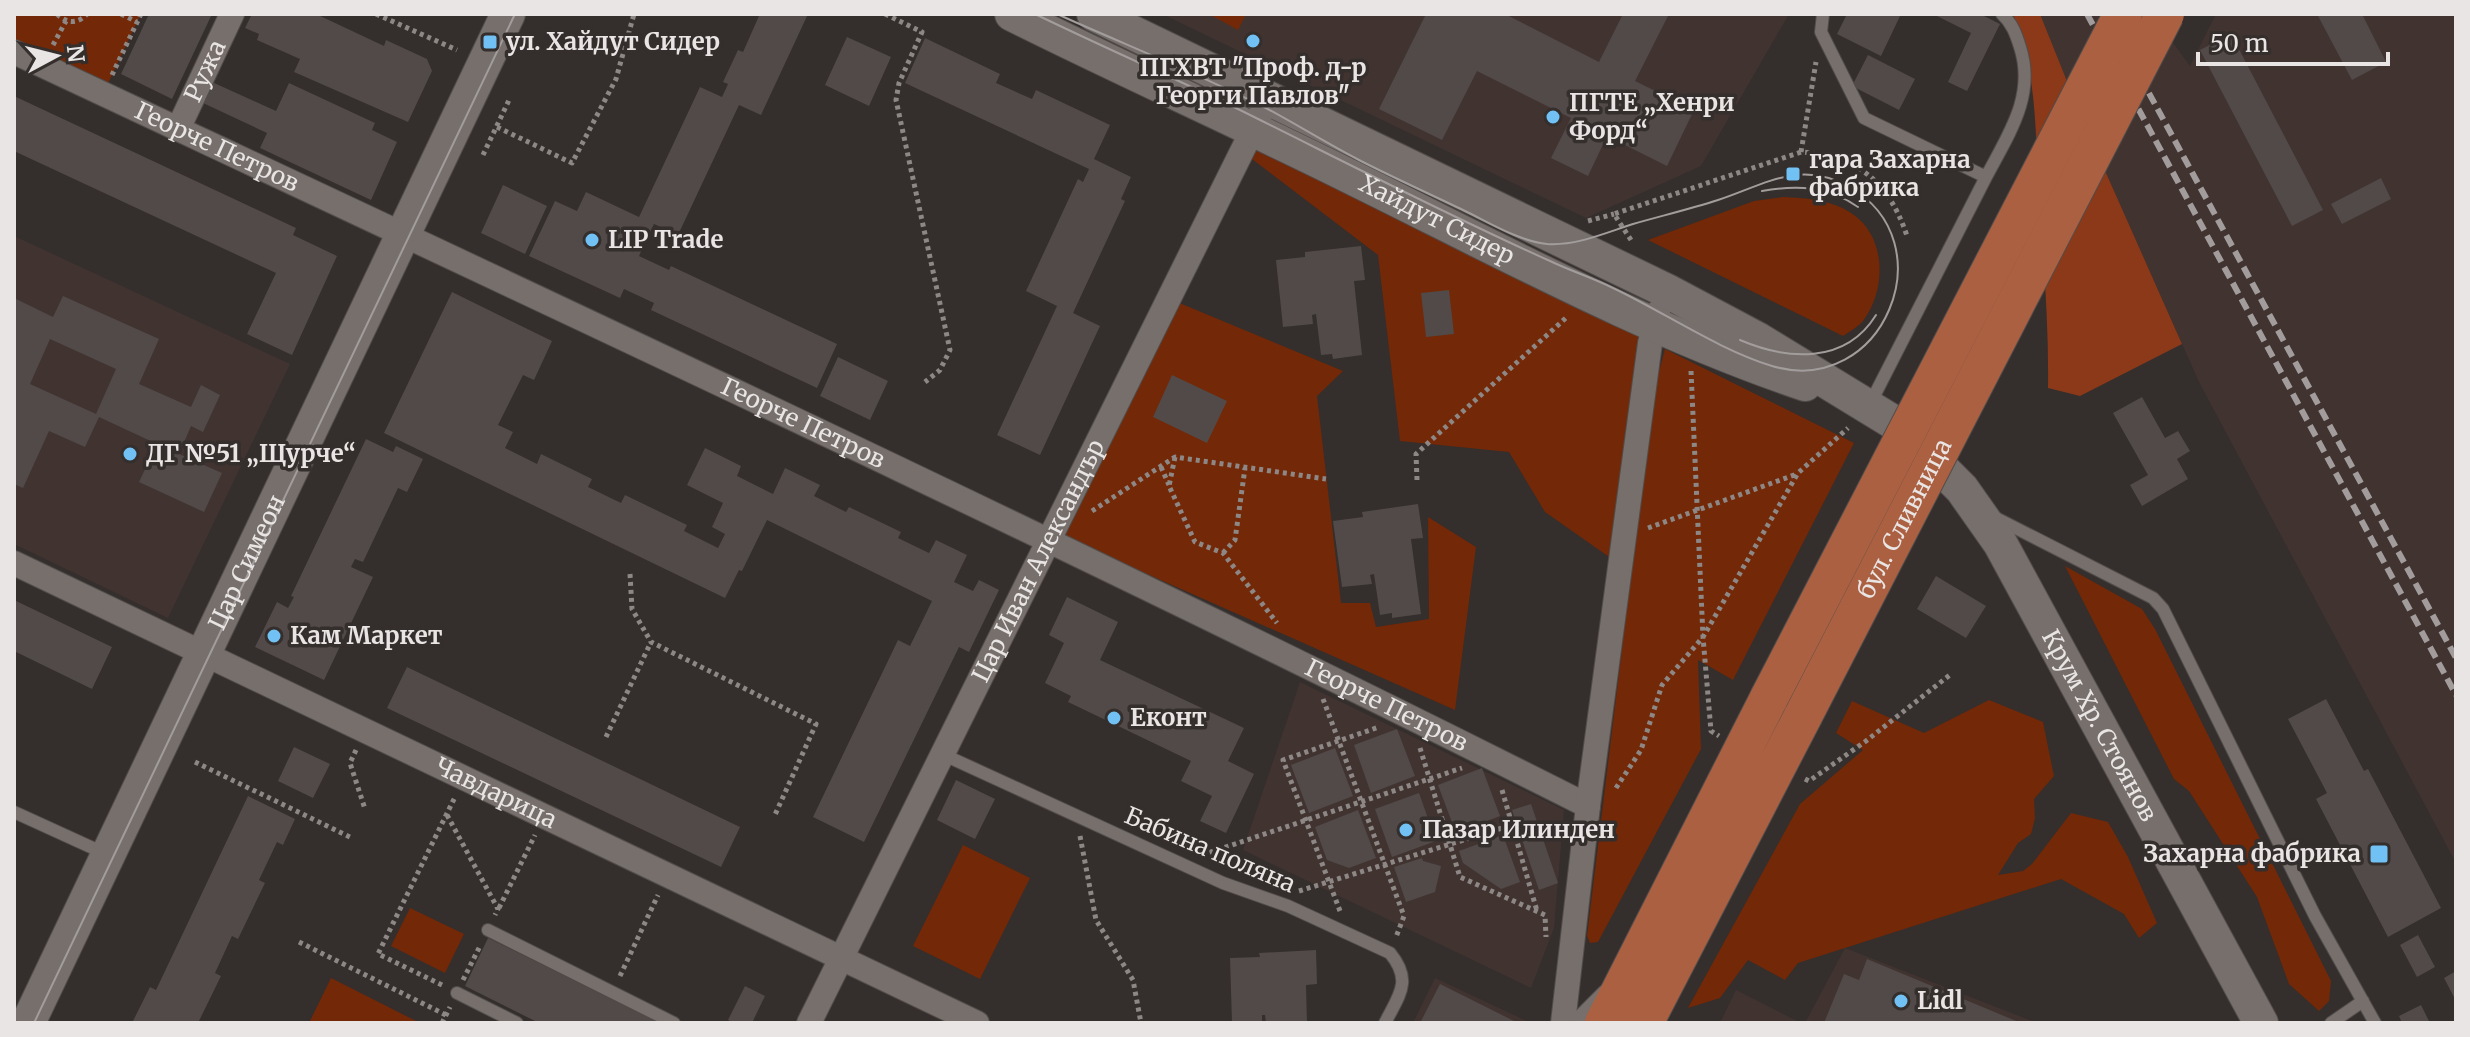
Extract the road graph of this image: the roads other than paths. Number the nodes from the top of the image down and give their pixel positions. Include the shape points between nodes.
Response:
1 (232, 14) edge
2 (508, 14) edge
3 (1012, 14) edge
4 (1094, 14) edge
5 (1823, 14) edge
6 (2002, 14) edge
7 (2123, 14) edge
8 (2165, 14) edge
9 (14, 52) edge
10 (1269, 98) junction
11 (178, 129) junction
12 (1251, 131) junction
13 (1986, 177) junction
14 (403, 235) junction
15 (1667, 291) junction
16 (1653, 326) junction
17 (1869, 406) junction
18 (1950, 476) joint
19 (1978, 508) junction
20 (1048, 539) junction
21 (14, 563) edge
22 (203, 656) junction
23 (942, 754) junction
24 (1588, 806) junction
25 (14, 812) edge
26 (108, 855) junction
27 (488, 930) road end
28 (840, 960) junction
29 (1636, 964) junction
30 (457, 993) road end
31 (2363, 1001) junction
32 (28, 1023) edge
33 (517, 1023) edge
34 (674, 1023) edge
35 (809, 1023) edge
36 (977, 1023) edge
37 (1385, 1023) edge
38 (1563, 1023) edge
39 (1581, 1023) edge
40 (1604, 1023) edge
41 (1644, 1023) edge
42 (2261, 1023) edge
43 (2331, 1023) edge
44 (2375, 1023) edge

1 - 11 street, Ружа
2 - 14 street, Цар Симеон
3 - 12 street, Хайдут Сидер
4 - 10 street, Хайдут Сидер
5 - 13 lane via 1821,32 1864,118
6 - 13 lane via 2022,53 2025,91 2022,109
7 - 29 main road, бул. Сливница, bridge
8 - 41 main road, бул. Сливница, bridge
9 - 11 street, Георче Петров
10 - 12 street, Цар Иван Александър
10 - 15 street, Хайдут Сидер
11 - 14 street, Георче Петров
12 - 16 street, Хайдут Сидер
12 - 20 street, Цар Иван Александър
13 - 17 lane
14 - 20 street, Георче Петров
14 - 22 street, Цар Симеон
15 - 16 street
15 - 17 street, Хайдут Сидер
16 - 17 street, Хайдут Сидер
16 - 24 street
17 - 18 street, Хайдут Сидер via 1898,425
18 - 19 street, Крум Хр. Стоянов
19 - 31 lane via 2153,598 2163,609 2315,916
19 - 42 street, Крум Хр. Стоянов
20 - 23 street, Цар Иван Александър
20 - 24 street, Георче Петров
21 - 22 street, Чавдарица
22 - 26 street, Цар Симеон
22 - 28 street, Чавдарица
23 - 28 street, Цар Иван Александър
23 - 37 lane, Бабина поляна via 1390,953 1402,968 1402,989
24 - 38 street
25 - 26 lane
26 - 32 street, Цар Симеон
27 - 34 lane
28 - 35 street, Цар Иван Александър
28 - 36 street, Чавдарица
29 - 39 street, бул. Сливница
29 - 40 main road, бул. Сливница
30 - 33 lane
31 - 43 lane
31 - 44 lane

